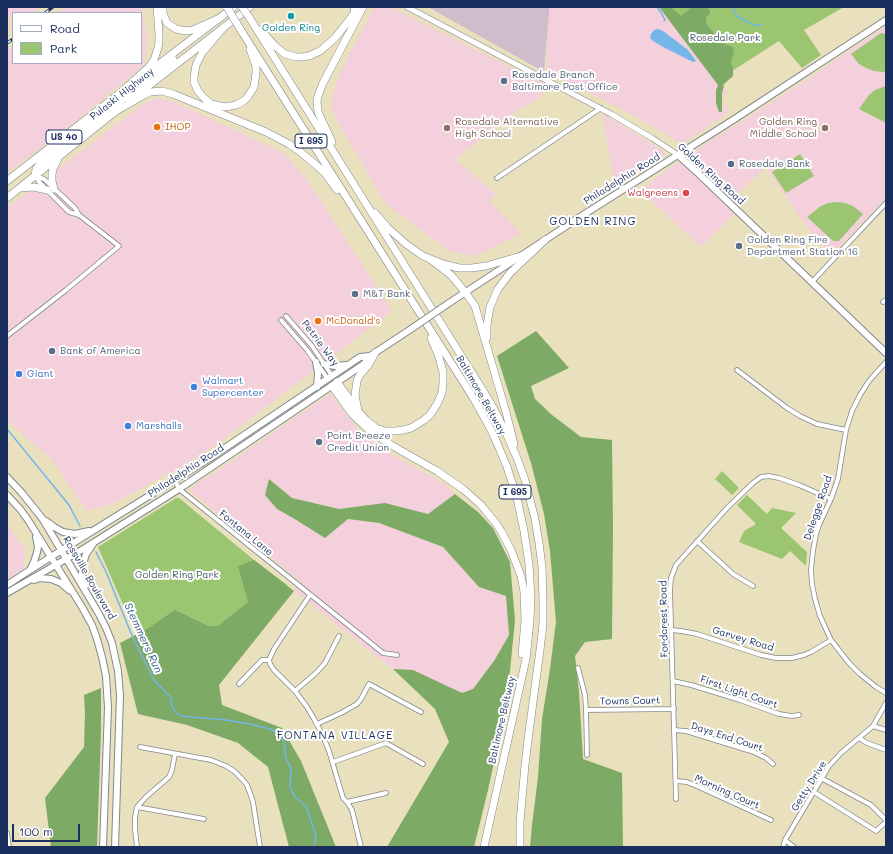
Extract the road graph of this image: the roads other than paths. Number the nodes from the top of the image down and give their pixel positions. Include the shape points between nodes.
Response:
1 (157, 7) edge
2 (163, 7) edge
3 (225, 7) edge
4 (234, 7) edge
5 (242, 7) edge
6 (250, 7) edge
7 (363, 7) edge
8 (407, 7) edge
9 (355, 9) edge
10 (220, 18) junction
11 (886, 20) edge
12 (251, 21) junction
13 (224, 26) junction
14 (244, 35) junction
15 (194, 37) junction
16 (120, 93) junction
17 (600, 108) junction
18 (116, 111) junction
19 (678, 155) junction
20 (59, 157) junction
21 (346, 172) junction
22 (35, 176) junction
23 (497, 178) dead end
24 (7, 181) edge
25 (19, 188) junction
26 (54, 189) junction
27 (46, 190) junction
28 (361, 197) junction
29 (7, 198) edge
30 (886, 203) edge
31 (79, 215) junction
32 (371, 236) junction
33 (545, 240) junction
34 (520, 256) junction
35 (432, 260) junction
36 (812, 282) junction
37 (465, 292) junction
38 (286, 316) dead end
39 (423, 319) junction
40 (281, 320) dead end
41 (7, 336) edge
42 (488, 353) junction
43 (886, 353) edge
44 (373, 354) junction
45 (316, 362) junction
46 (886, 362) edge
47 (324, 364) junction
48 (349, 365) junction
49 (737, 370) dead end
50 (332, 381) junction
51 (317, 387) junction
52 (358, 411) junction
53 (846, 430) junction
54 (517, 458) junction
55 (7, 477) edge
56 (175, 480) junction
57 (179, 489) junction
58 (7, 495) edge
59 (831, 499) junction
60 (42, 518) junction
61 (96, 529) junction
62 (36, 533) junction
63 (697, 541) junction
64 (94, 542) junction
65 (61, 550) junction
66 (51, 557) junction
67 (66, 559) junction
68 (56, 565) junction
69 (30, 570) junction
70 (26, 582) junction
71 (7, 585) edge
72 (753, 586) dead end
73 (7, 593) edge
74 (76, 595) junction
75 (310, 595) junction
76 (89, 597) junction
77 (672, 630) junction
78 (339, 636) dead end
79 (831, 640) junction
80 (396, 655) dead end
81 (269, 660) junction
82 (578, 668) dead end
83 (673, 681) junction
84 (239, 684) dead end
85 (519, 687) junction
86 (295, 692) junction
87 (886, 693) edge
88 (886, 703) edge
89 (674, 709) junction
90 (586, 710) junction
91 (420, 712) dead end
92 (799, 715) dead end
93 (317, 724) junction
94 (874, 726) junction
95 (674, 730) junction
96 (886, 730) edge
97 (859, 738) junction
98 (140, 747) dead end
99 (886, 750) edge
100 (175, 754) junction
101 (587, 755) dead end
102 (333, 762) junction
103 (423, 764) dead end
104 (773, 764) dead end
105 (822, 778) junction
106 (676, 781) junction
107 (814, 792) junction
108 (386, 793) dead end
109 (523, 798) junction
110 (676, 799) dead end
111 (347, 802) junction
112 (137, 807) junction
113 (204, 818) dead end
114 (771, 820) dead end
115 (886, 821) edge
116 (7, 834) edge
117 (785, 840) junction
118 (9, 847) edge
119 (103, 847) edge
120 (115, 847) edge
121 (137, 847) edge
122 (260, 847) edge
123 (361, 847) edge
124 (484, 847) edge
125 (520, 847) edge
126 (523, 847) edge
127 (783, 847) edge
128 (794, 847) edge

1 - 16 highway via 160,34 154,60
2 - 10 highway via 167,23 181,30 193,30
3 - 14 highway, Baltimore Beltway / I 695, bridge
4 - 10 highway, Pulaski Highway / US 40
5 - 12 highway, Baltimore Beltway / I 695, bridge
6 - 13 highway, Pulaski Highway / US 40
7 - 21 highway via 323,83 317,101 318,112
8 - 17 street, Golden Ring Road
9 - 12 highway via 344,29 327,46 315,54 300,58 280,50
10 - 15 highway, Pulaski Highway / US 40
11 - 19 main road, Philadelphia Road
12 - 21 highway, Baltimore Beltway / I 695
13 - 14 highway via 198,59 194,71 195,86 211,104 225,107 236,105 247,98 254,87 256,66
13 - 18 highway, Pulaski Highway / US 40
14 - 32 highway, Baltimore Beltway / I 695
15 - 16 highway, Pulaski Highway / US 40
15 - 22 highway via 164,67 40,164
16 - 24 highway, Pulaski Highway / US 40
17 - 19 street, Golden Ring Road
17 - 23 street
18 - 20 highway, Pulaski Highway / US 40
18 - 32 highway via 150,92 162,91 279,138 324,172
19 - 33 main road, Philadelphia Road
19 - 36 main road, Golden Ring Road
20 - 22 highway, Pulaski Highway / US 40
20 - 26 highway via 52,174
21 - 28 highway, Baltimore Beltway / I 695
22 - 25 highway, Pulaski Highway / US 40
22 - 26 street via 44,179
22 - 27 street
25 - 27 highway via 34,187
25 - 29 highway, Pulaski Highway / US 40
26 - 31 street
27 - 31 street via 69,212
28 - 35 highway via 397,236
28 - 54 highway, Baltimore Beltway / I 695 via 484,392
30 - 36 street
31 - 41 street via 119,246
32 - 39 highway, Baltimore Beltway / I 695
33 - 34 main road, Philadelphia Road
33 - 42 highway via 510,273 498,289 488,316
34 - 35 highway via 472,268 451,266
34 - 37 main road, Philadelphia Road
35 - 37 highway via 451,275
36 - 43 main road, Golden Ring Road
37 - 42 highway via 475,306
37 - 44 main road, Philadelphia Road, bridge
38 - 47 street, Petrie Way
39 - 52 highway via 443,372 442,393 434,410 418,424 396,431 376,428
39 - 85 highway, Baltimore Beltway / I 695 via 490,428 517,498 527,547 531,605 528,646
40 - 45 street, Petrie Way
42 - 54 highway via 513,435
44 - 48 main road, Philadelphia Road via 360,357
44 - 50 main road, Philadelphia Road via 364,364
44 - 52 highway via 356,381
45 - 50 street, Petrie Way
45 - 51 main road
46 - 53 street, Delegge Road via 873,374 860,395
47 - 48 main road
47 - 50 street, Petrie Way
48 - 50 main road, Philadelphia Road
49 - 53 street via 800,416 817,424
50 - 51 main road, Philadelphia Road
50 - 52 highway
50 - 57 main road, Philadelphia Road
50 - 85 highway via 352,414 367,428 463,489 484,509 501,532 519,569 524,592 525,621
51 - 56 main road, Philadelphia Road
53 - 59 street, Delegge Road via 838,479
54 - 109 highway, Baltimore Beltway / I 695 via 535,519 542,567 543,601
55 - 60 main road, Rossville Boulevard
56 - 57 street, Fontana Lane
56 - 61 main road, Philadelphia Road
57 - 64 main road, Philadelphia Road
57 - 75 street, Fontana Lane
58 - 62 main road, Rossville Boulevard
59 - 63 street, Fordcrest Road via 779,478 761,477
59 - 79 street, Delegge Road via 816,534 811,570 815,599
60 - 61 main road via 63,532 75,534
60 - 65 main road, Rossville Boulevard
61 - 65 main road, Philadelphia Road
62 - 66 main road, Rossville Boulevard
62 - 69 main road via 37,552
63 - 72 street via 733,574
63 - 77 street, Fordcrest Road via 672,573
64 - 67 main road, Philadelphia Road
64 - 76 main road via 86,554 82,569
65 - 66 main road, Philadelphia Road
65 - 67 main road, Rossville Boulevard
66 - 68 main road, Rossville Boulevard
66 - 69 main road, Philadelphia Road
67 - 68 main road, Philadelphia Road
67 - 76 main road, Rossville Boulevard
68 - 70 main road, Philadelphia Road
68 - 74 main road, Rossville Boulevard
69 - 71 main road, Philadelphia Road
70 - 73 main road, Philadelphia Road
70 - 74 main road via 40,578 51,579 61,583
74 - 119 main road, Rossville Boulevard via 98,639 107,681
75 - 80 street, Fontana Lane via 383,653
75 - 81 street
76 - 120 main road, Rossville Boulevard via 109,635 120,684
77 - 79 street, Garvey Road via 697,634 776,658 804,655
77 - 83 street, Fordcrest Road
78 - 86 street via 325,663
79 - 87 street, Delegge Road via 860,674
81 - 84 street via 262,660
81 - 86 street via 271,666
82 - 90 street, Towns Court
83 - 89 street, Fordcrest Road
83 - 92 street, First Light Court via 779,714
85 - 124 highway, Baltimore Beltway / I 695
86 - 93 street
88 - 94 street, Getty Drive
89 - 90 street, Towns Court
89 - 95 street, Fordcrest Road
90 - 101 street, Towns Court
91 - 93 street via 369,684 357,704
93 - 102 street
94 - 96 street
94 - 97 street, Getty Drive
95 - 104 street, Days End Court via 686,731 754,752
95 - 106 street, Fordcrest Road
97 - 99 street
97 - 105 street, Getty Drive via 841,753
98 - 100 street
100 - 112 street via 169,777
100 - 122 street via 217,762 234,771 242,779 253,802
102 - 103 street via 386,744
102 - 111 street via 343,798
105 - 107 street, Getty Drive
105 - 115 street via 872,805
106 - 110 street, Fordcrest Road
106 - 114 street, Morning Court via 687,782
107 - 115 street via 876,831
107 - 117 street, Getty Drive
108 - 111 street
109 - 125 highway, Baltimore Beltway / I 695
109 - 126 highway
111 - 123 street via 352,810
112 - 113 street
112 - 121 street
116 - 118 street
117 - 127 street, Getty Drive
117 - 128 street

